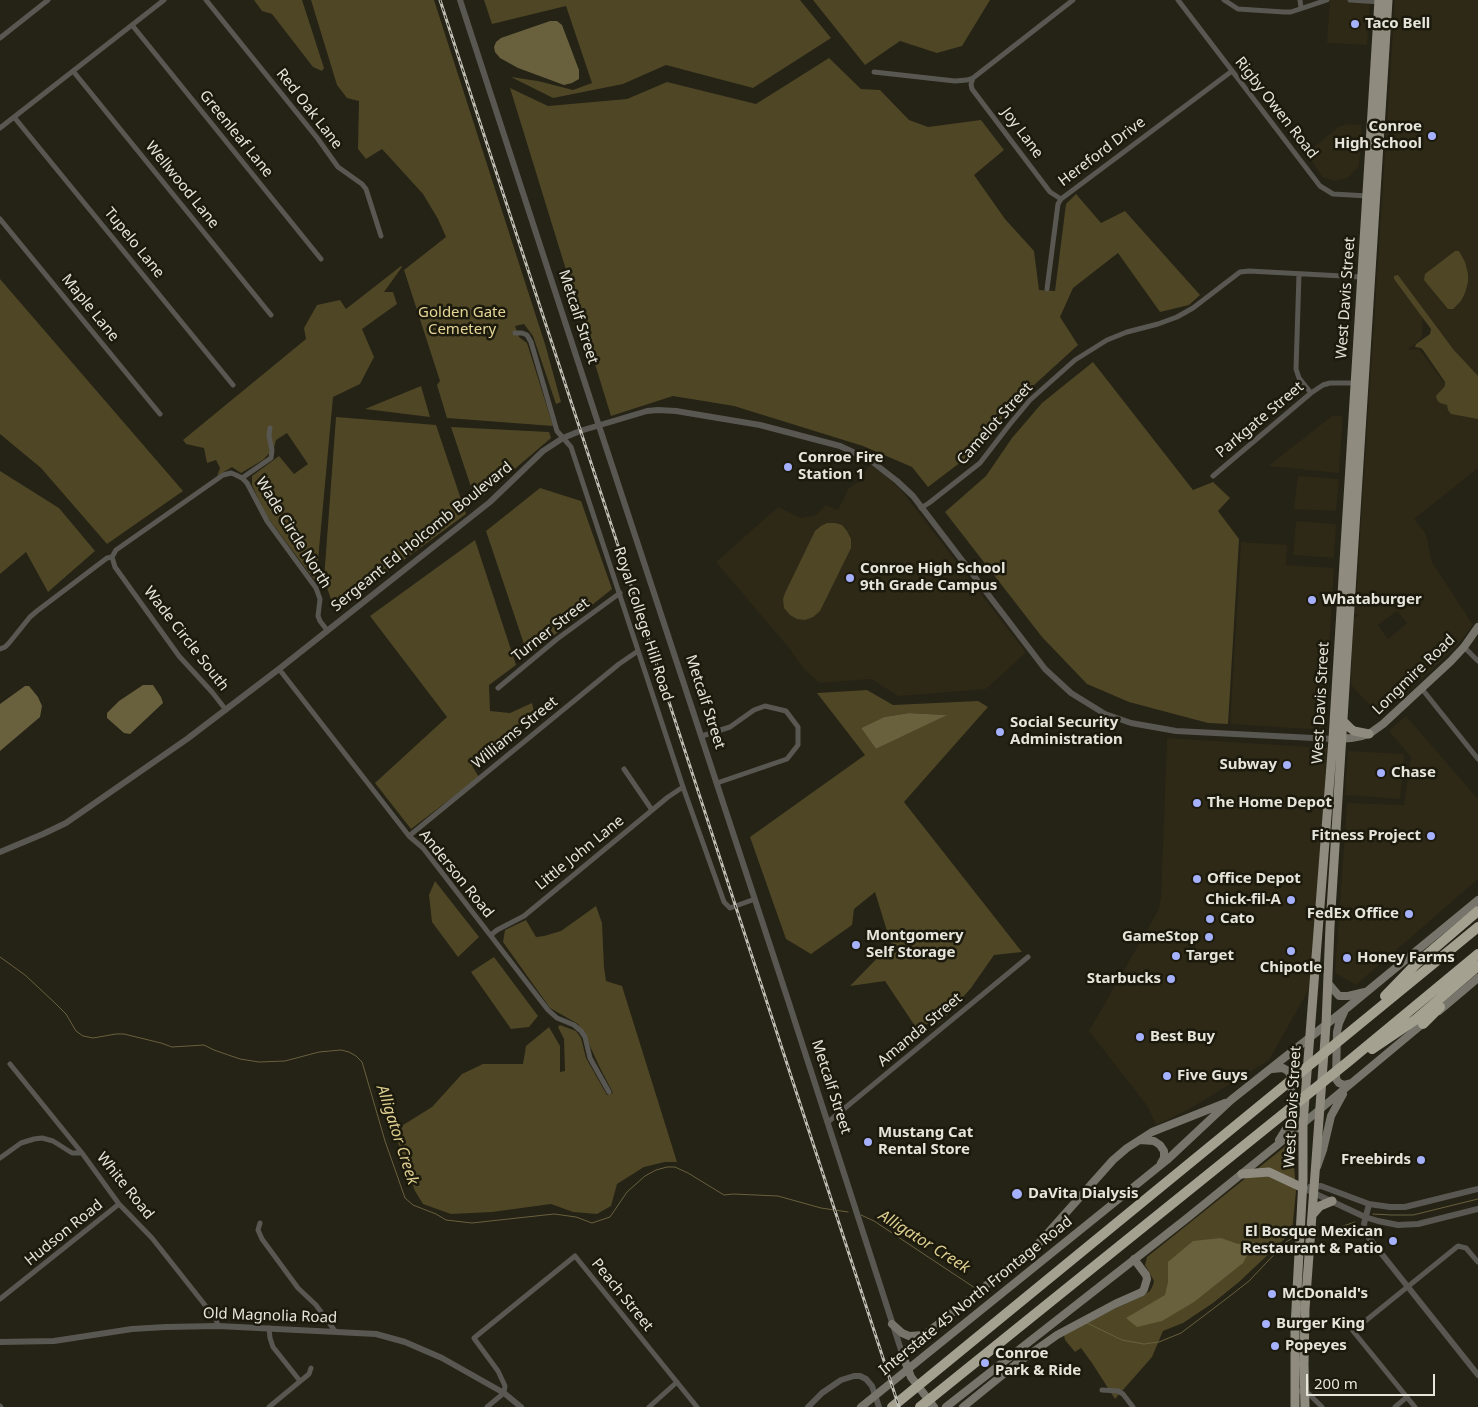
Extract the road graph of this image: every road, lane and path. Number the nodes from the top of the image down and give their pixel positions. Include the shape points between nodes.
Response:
1 (48, 0) edge
2 (164, 0) edge
3 (206, 0) edge
4 (460, 0) edge
5 (1073, 0) edge
6 (1178, 0) edge
7 (1224, 0) edge
8 (1300, 0) edge
9 (1327, 0) edge
10 (1350, 0) edge
11 (1383, 1) edge
12 (1230, 2) edge
13 (1301, 8) junction
14 (132, 25) junction
15 (0, 38) edge
16 (73, 71) junction
17 (1232, 71) junction
18 (874, 72) dead end
19 (973, 78) junction
20 (1373, 92) junction
21 (14, 117) junction
22 (1, 126) edge
23 (1379, 137) junction
24 (1365, 196) junction
25 (1376, 197) junction
26 (1061, 199) junction
27 (0, 219) edge
28 (381, 236) dead end
29 (321, 259) dead end
30 (1299, 274) junction
31 (1361, 277) junction
32 (1047, 289) dead end
33 (271, 315) dead end
34 (1367, 318) junction
35 (515, 333) dead end
36 (1358, 384) junction
37 (233, 385) dead end
38 (1310, 393) junction
39 (160, 414) dead end
40 (599, 426) junction
41 (270, 428) dead end
42 (563, 438) junction
43 (1214, 476) dead end
44 (242, 478) junction
45 (922, 508) junction
46 (1346, 517) junction
47 (112, 557) junction
48 (1352, 568) junction
49 (620, 593) junction
50 (1478, 627) edge
51 (327, 630) junction
52 (1464, 647) junction
53 (0, 649) edge
54 (638, 652) junction
55 (1478, 661) edge
56 (279, 669) junction
57 (498, 688) dead end
58 (1422, 689) junction
59 (226, 710) junction
60 (1342, 720) junction
61 (1369, 734) junction
62 (702, 736) junction
63 (1337, 739) junction
64 (1478, 759) edge
65 (624, 769) dead end
66 (717, 783) junction
67 (683, 787) junction
68 (652, 810) junction
69 (409, 836) junction
70 (0, 852) edge
71 (756, 899) junction
72 (1478, 900) edge
73 (1478, 911) edge
74 (1478, 927) edge
75 (491, 935) junction
76 (1478, 954) edge
77 (1028, 957) dead end
78 (1478, 966) edge
79 (1478, 978) edge
80 (1328, 983) junction
81 (1367, 992) junction
82 (1347, 1008) junction
83 (1376, 1010) junction
84 (1419, 1022) junction
85 (1326, 1025) junction
86 (1310, 1038) junction
87 (1349, 1061) junction
88 (10, 1064) dead end
89 (1271, 1069) junction
90 (1350, 1085) junction
91 (609, 1092) dead end
92 (1231, 1100) junction
93 (1320, 1110) junction
94 (828, 1122) junction
95 (1303, 1124) junction
96 (1140, 1140) junction
97 (1276, 1146) junction
98 (82, 1153) junction
99 (0, 1158) edge
100 (1159, 1166) junction
101 (1315, 1171) junction
102 (1242, 1174) junction
103 (1303, 1188) junction
104 (1478, 1189) edge
105 (1314, 1190) junction
106 (1332, 1201) junction
107 (119, 1204) junction
108 (1369, 1204) junction
109 (1478, 1209) edge
110 (1312, 1215) junction
111 (1365, 1216) junction
112 (260, 1223) dead end
113 (1134, 1259) junction
114 (1478, 1262) edge
115 (1297, 1284) junction
116 (1407, 1287) junction
117 (1306, 1296) junction
118 (0, 1299) edge
119 (892, 1324) junction
120 (218, 1326) junction
121 (269, 1328) junction
122 (335, 1331) junction
123 (925, 1335) junction
124 (1, 1341) edge
125 (902, 1354) junction
126 (311, 1368) dead end
127 (1478, 1375) edge
128 (300, 1382) junction
129 (678, 1382) junction
130 (1102, 1390) dead end
131 (1294, 1391) junction
132 (1304, 1391) junction
133 (504, 1393) junction
134 (1407, 1397) junction
135 (270, 1407) edge
136 (488, 1407) edge
137 (521, 1407) edge
138 (649, 1407) edge
139 (697, 1407) edge
140 (808, 1407) edge
141 (861, 1407) edge
142 (879, 1407) edge
143 (892, 1407) edge
144 (920, 1407) edge
145 (934, 1407) edge
146 (946, 1407) edge
147 (963, 1407) edge
148 (1134, 1407) edge
149 (1295, 1407) edge
150 (1305, 1407) edge
151 (1322, 1407) edge
152 (1395, 1407) edge
153 (1415, 1407) edge

1 - 15 street
2 - 14 street
3 - 28 street, Red Oak Lane via 338,167 366,189
4 - 40 street, Metcalf Street
5 - 19 street
6 - 17 street, Rigby Owen Road
7 - 12 street
8 - 13 street
9 - 13 street
10 - 11 street
11 - 20 main road, West Davis Street
11 - 23 main road, West Davis Street
12 - 13 street via 1238,9 1291,12
14 - 16 street
14 - 29 street, Greenleaf Lane
16 - 21 street
16 - 33 street, Wellwood Lane
17 - 24 street, Rigby Owen Road via 1320,186 1333,194
17 - 26 street, Hereford Drive
18 - 19 street via 955,81
19 - 26 street, Joy Lane via 972,89 1050,192
20 - 23 main road via 1378,96 1376,132
20 - 24 main road, West Davis Street
21 - 22 street
21 - 37 street, Tupelo Lane
23 - 25 main road, West Davis Street
24 - 25 street, Rigby Owen Road
24 - 31 main road, West Davis Street
25 - 34 main road, West Davis Street
26 - 32 street, Hereford Drive
27 - 39 street, Maple Lane
30 - 31 street, Camelot Street
30 - 38 street via 1296,369
30 - 45 street, Camelot Street via 1240,272 1181,315 1118,335 1088,351 1030,400 980,463
31 - 34 main road via 1366,282
31 - 36 main road, West Davis Street
34 - 36 main road, West Davis Street
35 - 42 street, Royal College Hill Road via 527,335 531,342 557,430
36 - 38 street, Parkgate Street via 1330,383
36 - 46 main road, West Davis Street
36 - 48 main road, West Davis Street via 1360,426
38 - 43 street, Parkgate Street
40 - 42 street, Sergeant Ed Holcomb Boulevard
40 - 45 street, Sergeant Ed Holcomb Boulevard via 658,410 769,427 840,446 870,460 913,496
40 - 62 street, Metcalf Street
41 - 44 street via 271,458
42 - 49 street, Royal College Hill Road via 571,447
42 - 51 street, Sergeant Ed Holcomb Boulevard via 543,451 490,502
44 - 47 street via 231,473 223,475 116,550
44 - 51 street, Wade Circle North via 267,521 316,588 320,598 318,616
45 - 63 street, Sergeant Ed Holcomb Boulevard via 1044,668 1071,693 1095,708 1131,723 1159,728
46 - 48 main road via 1351,523 1349,557
46 - 63 main road, West Davis Street
47 - 53 street via 37,611
47 - 59 street, Wade Circle South via 115,567 179,656
48 - 60 main road, West Davis Street
49 - 54 street, Royal College Hill Road
49 - 57 street, Turner Street via 557,638
50 - 52 main road, Longmire Road
51 - 56 street, Sergeant Ed Holcomb Boulevard
52 - 55 street
52 - 58 main road, Longmire Road
54 - 67 street, Royal College Hill Road
54 - 69 street, Williams Street via 619,664
56 - 59 street, Sergeant Ed Holcomb Boulevard
56 - 69 street, Anderson Road
58 - 61 main road, Longmire Road
58 - 64 street
59 - 70 street, Sergeant Ed Holcomb Boulevard via 66,823
60 - 61 main road via 1354,731
60 - 63 main road, West Davis Street
61 - 63 main road, Longmire Road
62 - 66 street, Metcalf Street
62 - 66 street via 730,726 765,706 786,711 798,727 798,745 787,759
63 - 80 main road, West Davis Street
63 - 86 main road, West Davis Street
65 - 68 street
66 - 71 street, Metcalf Street
67 - 68 street, Little John Lane
67 - 71 street, Royal College Hill Road via 724,902 730,908
68 - 75 street, Little John Lane via 524,916
69 - 75 street, Anderson Road via 423,848
71 - 94 street, Metcalf Street
72 - 81 main road, Interstate 45 North Frontage Road
73 - 83 highway via 1416,964 1382,998
74 - 83 highway
75 - 91 street, Anderson Road via 551,1013 581,1031 590,1058
76 - 87 highway
77 - 94 street, Amanda Street
78 - 84 highway
79 - 84 main road
80 - 81 main road via 1339,996
80 - 85 main road, West Davis Street
81 - 82 main road, Interstate 45 North Frontage Road
82 - 85 main road, Interstate 45 North Frontage Road
82 - 90 main road via 1339,1023 1336,1078 1339,1083
83 - 143 highway
84 - 87 highway
84 - 90 main road
85 - 86 main road, Interstate 45 North Frontage Road
85 - 93 main road, West Davis Street
86 - 89 main road, Interstate 45 North Frontage Road
86 - 95 main road, West Davis Street
87 - 144 highway
88 - 98 street, White Road
89 - 92 main road, Interstate 45 North Frontage Road
89 - 97 main road via 1283,1068 1291,1076 1292,1118
90 - 93 main road
90 - 101 main road via 1331,1116
92 - 96 main road
92 - 100 main road, Interstate 45 North Frontage Road
93 - 95 main road
93 - 101 main road, West Davis Street
94 - 119 street, Metcalf Street
95 - 97 main road
95 - 103 main road, West Davis Street
96 - 100 main road via 1160,1145 1164,1158
96 - 123 main road via 1113,1160 1039,1244
97 - 102 main road
98 - 99 street via 72,1152 48,1139 34,1139 21,1143
98 - 107 street, White Road
100 - 141 main road, Interstate 45 North Frontage Road
101 - 105 main road, West Davis Street
102 - 103 main road via 1269,1172
102 - 113 main road
103 - 105 street
103 - 115 main road, West Davis Street
104 - 108 street via 1405,1207
105 - 106 street
105 - 108 street via 1321,1186
105 - 110 main road, West Davis Street
106 - 110 main road via 1319,1207
106 - 111 street
107 - 118 street, Hudson Road
107 - 120 street, White Road via 152,1238 216,1319
108 - 111 street
109 - 111 street via 1408,1225
110 - 117 main road, West Davis Street
111 - 116 street via 1366,1234
112 - 122 street via 258,1230 262,1239
113 - 146 main road
113 - 147 main road via 1147,1279 1142,1292 1057,1335
114 - 116 street via 1466,1248 1456,1247
115 - 117 main road via 1302,1286
115 - 131 main road, West Davis Street
116 - 127 street
116 - 134 street via 1353,1331
117 - 132 main road, West Davis Street
119 - 123 main road via 908,1336
119 - 125 street, Metcalf Street
120 - 121 street, Old Magnolia Road
120 - 124 street, Old Magnolia Road via 132,1329 54,1341
121 - 122 street, Old Magnolia Road
121 - 128 street via 274,1347
122 - 133 street, Old Magnolia Road via 376,1334 405,1342 442,1358
123 - 125 main road
125 - 145 main road, Metcalf Street via 911,1377
126 - 128 street
128 - 135 street
129 - 133 street, Peach Street via 575,1256 474,1338 502,1376
129 - 138 street
129 - 139 street, Peach Street
130 - 148 street via 1118,1391
131 - 132 street
131 - 149 main road, West Davis Street
132 - 150 main road, West Davis Street
132 - 151 street
133 - 136 street
133 - 137 street, Old Magnolia Road
134 - 152 street
134 - 153 street
140 - 142 street via 841,1380 854,1376 866,1379 872,1386

